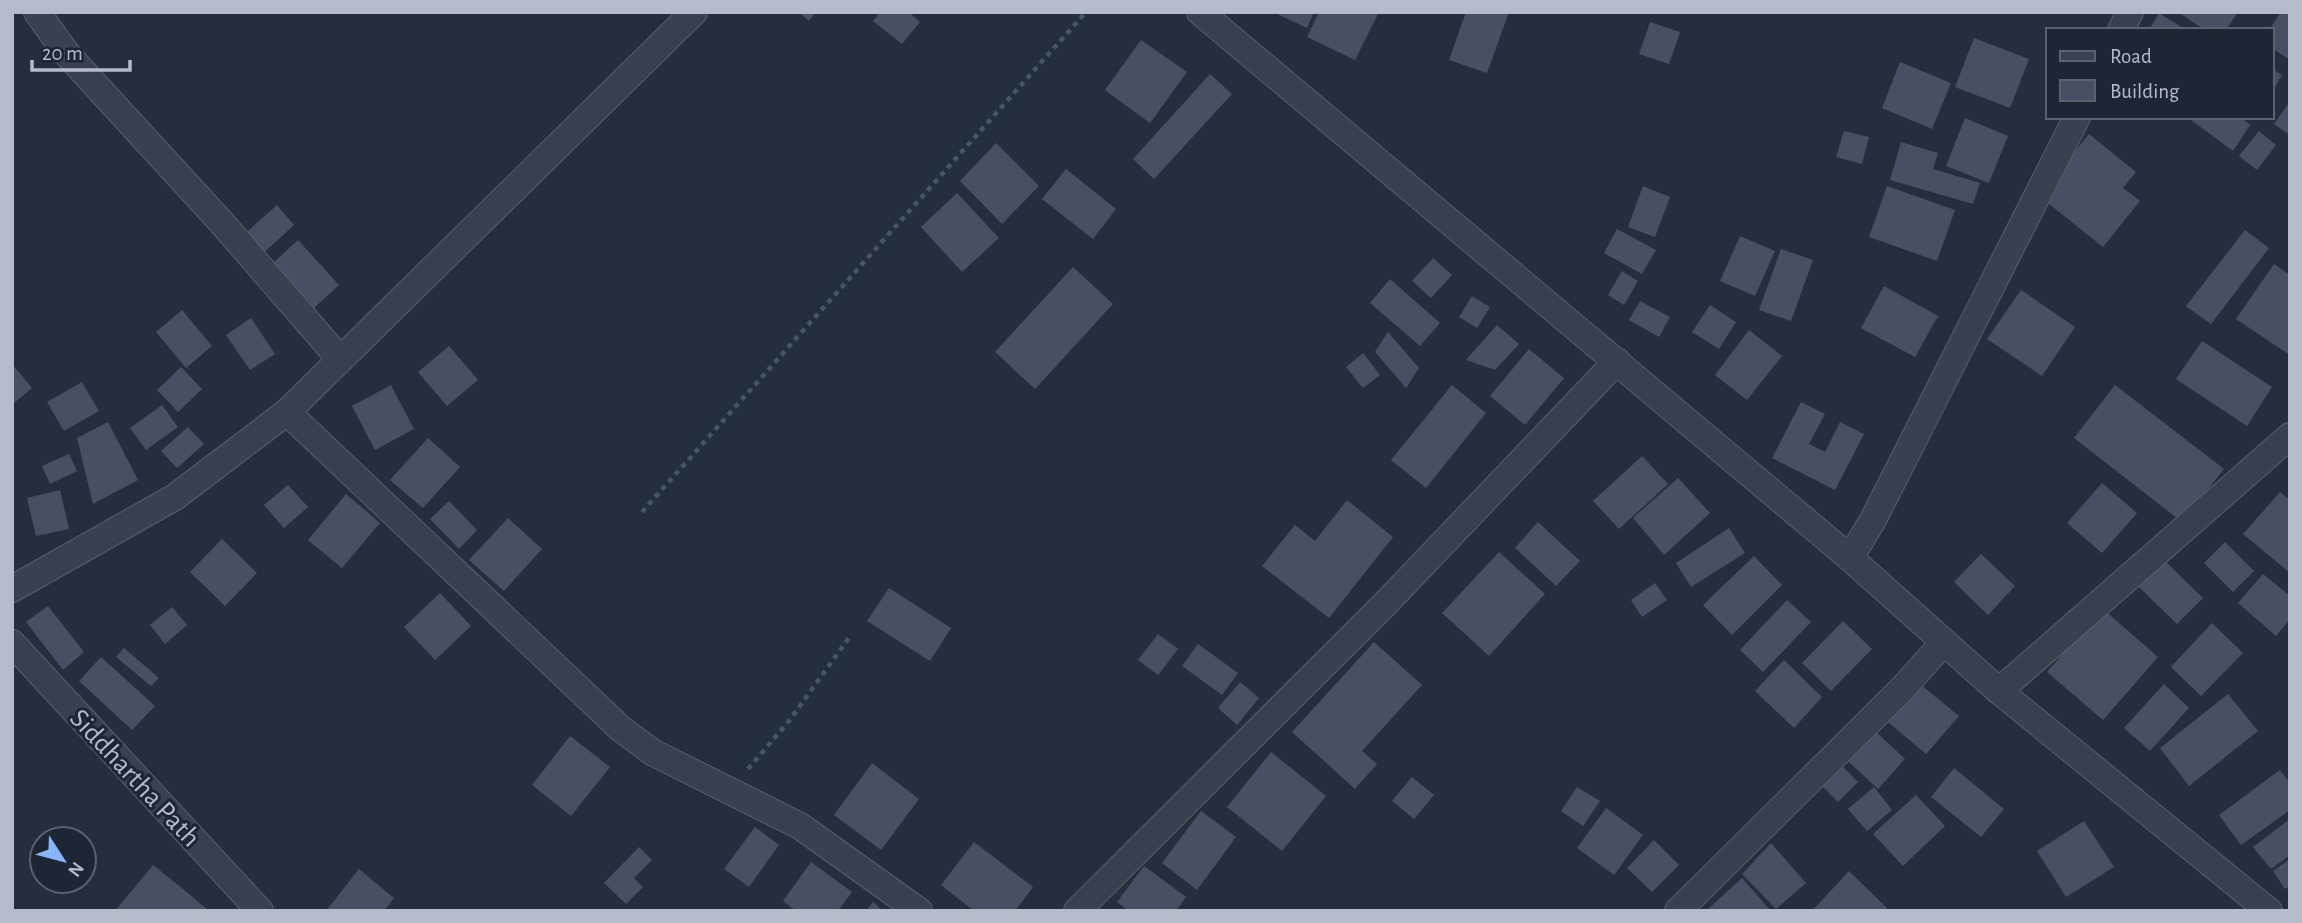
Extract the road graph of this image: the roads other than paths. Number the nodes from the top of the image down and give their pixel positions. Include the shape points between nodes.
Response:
1 (37, 12) edge
2 (694, 12) edge
3 (1200, 12) edge
4 (2130, 12) edge
5 (2122, 28) edge
6 (2076, 119) edge
7 (340, 359) junction
8 (1617, 361) junction
9 (287, 412) junction
10 (2290, 436) edge
11 (1850, 558) junction
12 (14, 583) edge
13 (1944, 642) junction
14 (12, 643) edge
15 (1999, 691) junction
16 (260, 911) edge
17 (919, 911) edge
18 (1077, 911) edge
19 (1678, 911) edge
20 (2269, 911) edge

1 - 7 street via 67,54
2 - 7 street
3 - 8 street
4 - 5 street
6 - 11 street via 1874,520
7 - 9 street
8 - 11 street
8 - 18 street via 1384,605
9 - 12 street via 175,497
9 - 17 street via 620,728 652,752 800,826
10 - 15 street
11 - 13 street
13 - 15 street
13 - 19 street
14 - 16 street, Siddhartha Path
15 - 20 street

